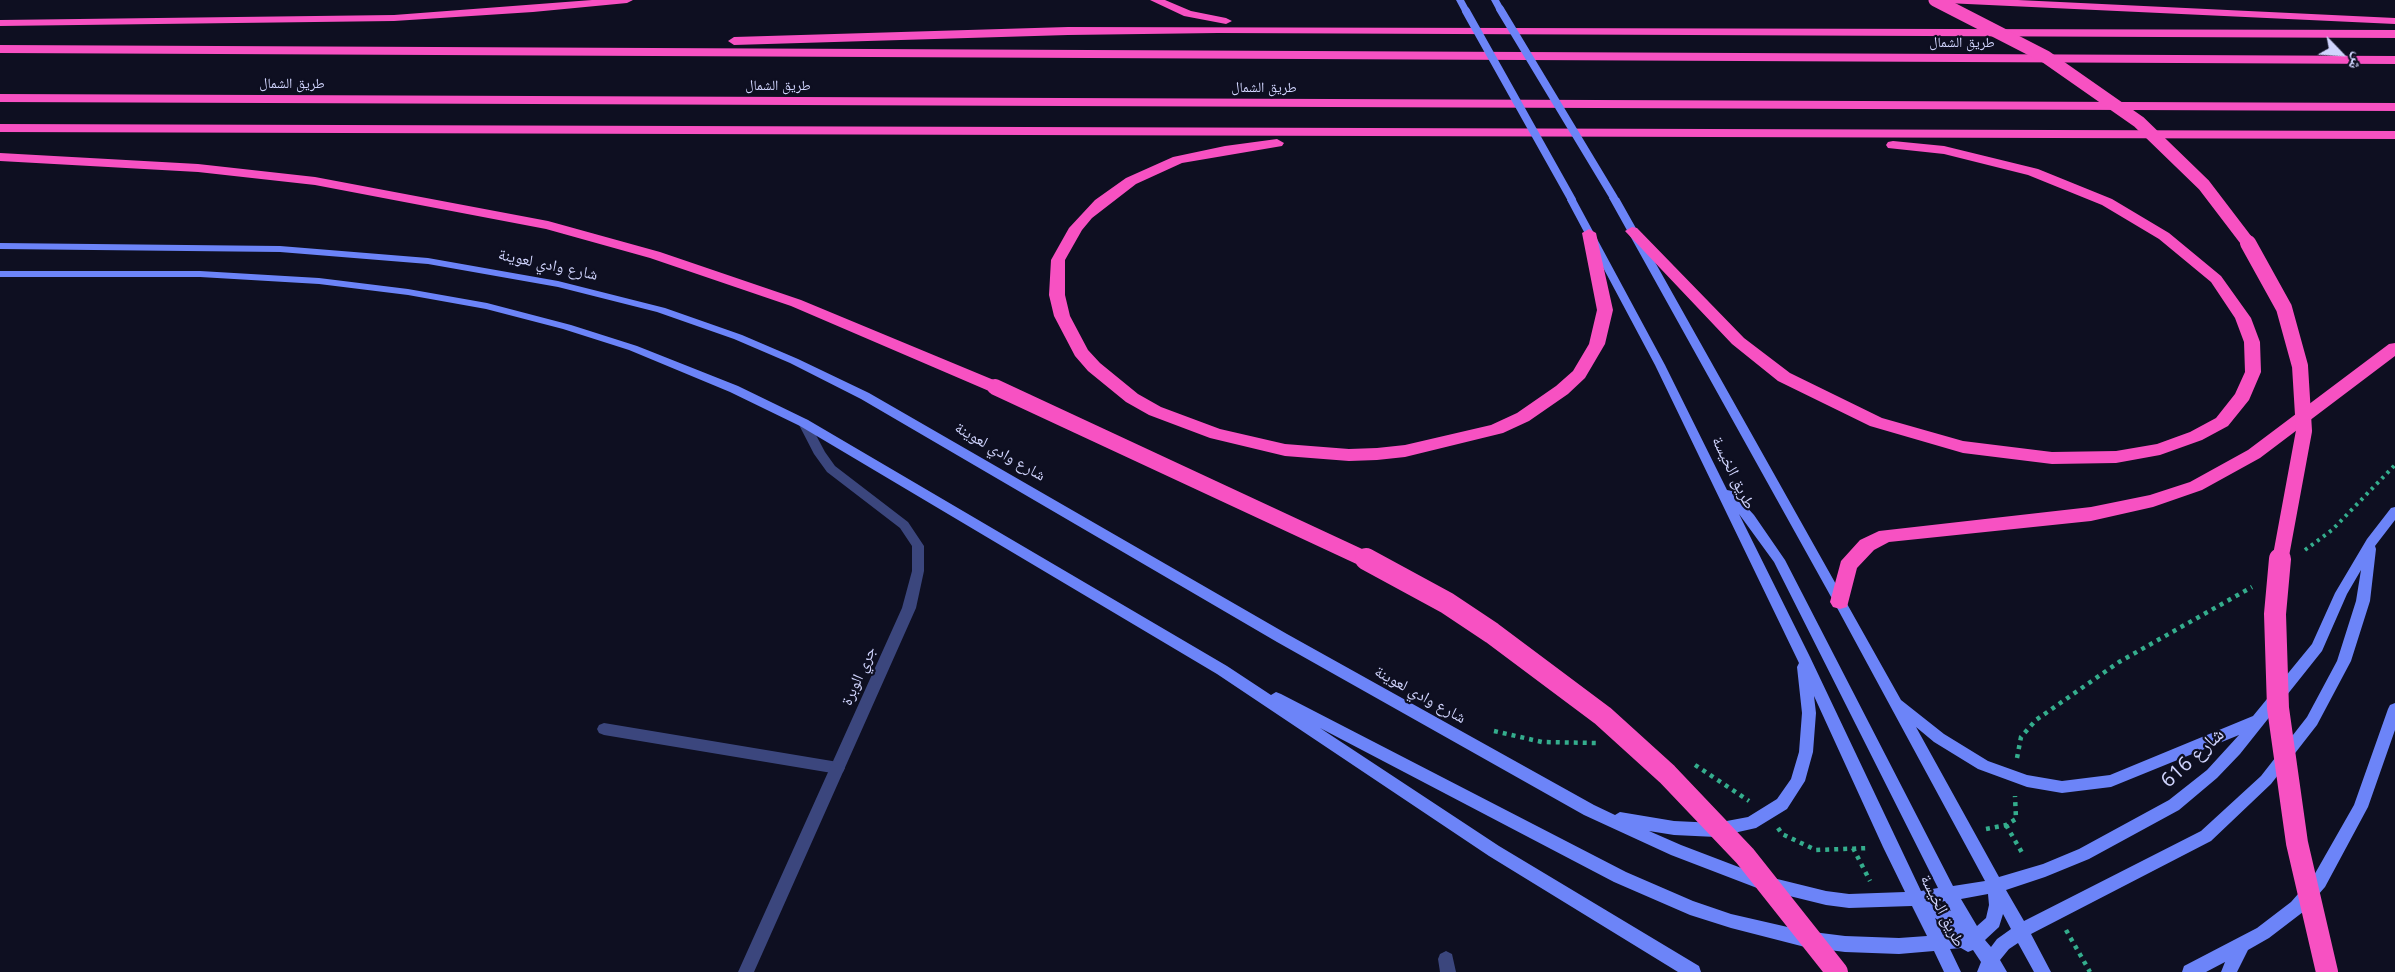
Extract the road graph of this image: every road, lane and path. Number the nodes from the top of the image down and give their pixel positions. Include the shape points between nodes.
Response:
1 (627, 0) edge
2 (1156, 0) edge
3 (1460, 0) edge
4 (1495, 0) edge
5 (1935, 0) edge
6 (1946, 0) edge
7 (2395, 21) edge
8 (0, 23) edge
9 (1330, 30) junction
10 (2395, 34) edge
11 (0, 49) edge
12 (601, 51) junction
13 (2395, 60) edge
14 (0, 98) edge
15 (2395, 107) edge
16 (0, 128) edge
17 (1365, 134) junction
18 (1765, 135) junction
19 (2395, 135) edge
20 (0, 157) edge
21 (1632, 231) junction
22 (1589, 233) junction
23 (0, 246) edge
24 (0, 274) edge
25 (2395, 348) edge
26 (804, 423) junction
27 (2395, 465) edge
28 (1718, 483) junction
29 (2395, 511) edge
30 (2371, 542) junction
31 (2304, 550) dead end
32 (2257, 584) dead end
33 (1840, 602) junction
34 (1803, 657) junction
35 (1222, 670) junction
36 (1893, 701) junction
37 (2395, 709) edge
38 (2259, 721) junction
39 (604, 729) dead end
40 (1491, 730) dead end
41 (1607, 744) dead end
42 (1694, 764) dead end
43 (837, 768) junction
44 (2014, 776) junction
45 (1767, 813) junction
46 (1600, 814) junction
47 (2006, 825) junction
48 (1966, 833) junction
49 (1891, 847) junction
50 (1853, 848) junction
51 (2034, 874) junction
52 (1995, 886) junction
53 (1950, 895) junction
54 (1915, 899) junction
55 (1881, 901) junction
56 (2021, 931) junction
57 (1970, 939) junction
58 (1938, 943) junction
59 (2242, 944) junction
60 (1989, 969) edge
61 (746, 972) edge
62 (1693, 972) edge
63 (1836, 972) edge
64 (1953, 972) edge
65 (2043, 972) edge
66 (2190, 972) edge
67 (2229, 972) edge
68 (2327, 972) edge

1 - 8 highway via 394,18
2 - 9 highway via 1210,19
3 - 22 main road, طريق الخيسة, bridge
4 - 21 main road, طريق الخيسة, bridge
5 - 68 highway, bridge via 2046,57 2146,128 2204,185 2250,245 2284,308 2300,366 2304,431 2279,567 2278,708 2297,843
6 - 7 highway
9 - 10 highway
9 - 12 highway via 1068,31 712,41
11 - 12 highway, طريق الشمال
12 - 13 highway, طريق الشمال
14 - 15 highway, طريق الشمال
16 - 17 highway
17 - 18 highway
17 - 22 highway via 1225,150 1178,160 1131,181 1100,202 1076,228 1058,260 1057,295 1062,316 1081,352 1132,398 1178,421 1227,437 1285,450 1349,455 1434,446 1497,429 1523,417 1540,408 1579,374 1597,344 1605,310
18 - 19 highway
18 - 21 highway via 1944,150 2054,179 2107,201 2192,256 2232,300 2252,342 2253,372 2243,396 2222,422 2160,449 2116,457 2052,458 1963,447 1905,431 1837,404 1784,377 1738,341
20 - 63 highway, bridge via 198,168 315,181 548,225 655,255 796,303 995,387 1378,565 1492,633 1603,716 1667,774 1745,856
21 - 33 main road, طريق الخيسة
22 - 28 main road, طريق الخيسة
23 - 46 main road, شارع وادي لعوينة via 280,249 428,261 558,284 661,310 727,333 866,396 1323,662
24 - 26 main road via 200,274 319,281 487,306 633,348 734,389
25 - 33 highway via 2254,454 2196,486 2153,501 2091,514 1886,536 1867,545 1852,561
26 - 35 main road
26 - 43 street, جري الوبرة via 831,469 904,525 918,546 918,571 909,608
27 - 31 path via 2332,530
28 - 34 main road, طريق الخيسة
28 - 53 main road via 1750,518 1779,560
29 - 30 main road, شارع 616
30 - 38 main road, شارع 616 via 2341,593 2317,647
30 - 56 main road via 2363,601 2344,661 2312,721 2266,780 2206,836
32 - 44 path via 2119,662 2036,720 2021,737
33 - 36 main road, طريق الخيسة
34 - 45 main road via 1809,713 1803,767 1787,798
34 - 49 main road, طريق الخيسة
35 - 58 main road via 1620,877 1690,908 1805,939 1871,945
35 - 62 main road via 1494,851
36 - 44 main road via 1956,750
36 - 48 main road, طريق الخيسة
37 - 59 main road via 2361,807 2330,867 2297,907
38 - 44 main road via 2111,781 2062,787
38 - 51 main road, شارع 616 via 2212,774 2174,806 2084,854
39 - 43 street
40 - 41 path via 1542,741
42 - 45 path
43 - 61 street, جري الوبرة
44 - 47 path via 2016,819
45 - 46 main road via 1751,823 1716,830 1663,827
45 - 50 path via 1782,834 1816,850
46 - 55 main road, شارع وادي لعوينة via 1676,850 1757,881 1826,898
47 - 48 path
47 - 51 path
48 - 52 main road, طريق الخيسة
49 - 50 path
49 - 54 main road, طريق الخيسة
50 - 55 path
51 - 52 main road, شارع 616
52 - 53 main road, شارع 616
52 - 56 main road, طريق الخيسة
52 - 57 main road via 1997,905 1993,922
53 - 54 main road, شارع 616
53 - 57 main road
54 - 55 main road, شارع وادي لعوينة
54 - 57 main road via 1944,915
54 - 58 main road, طريق الخيسة
56 - 60 main road via 2003,944
56 - 65 main road, طريق الخيسة
57 - 58 main road
57 - 60 main road
58 - 64 main road, طريق الخيسة
59 - 66 main road
59 - 67 main road

